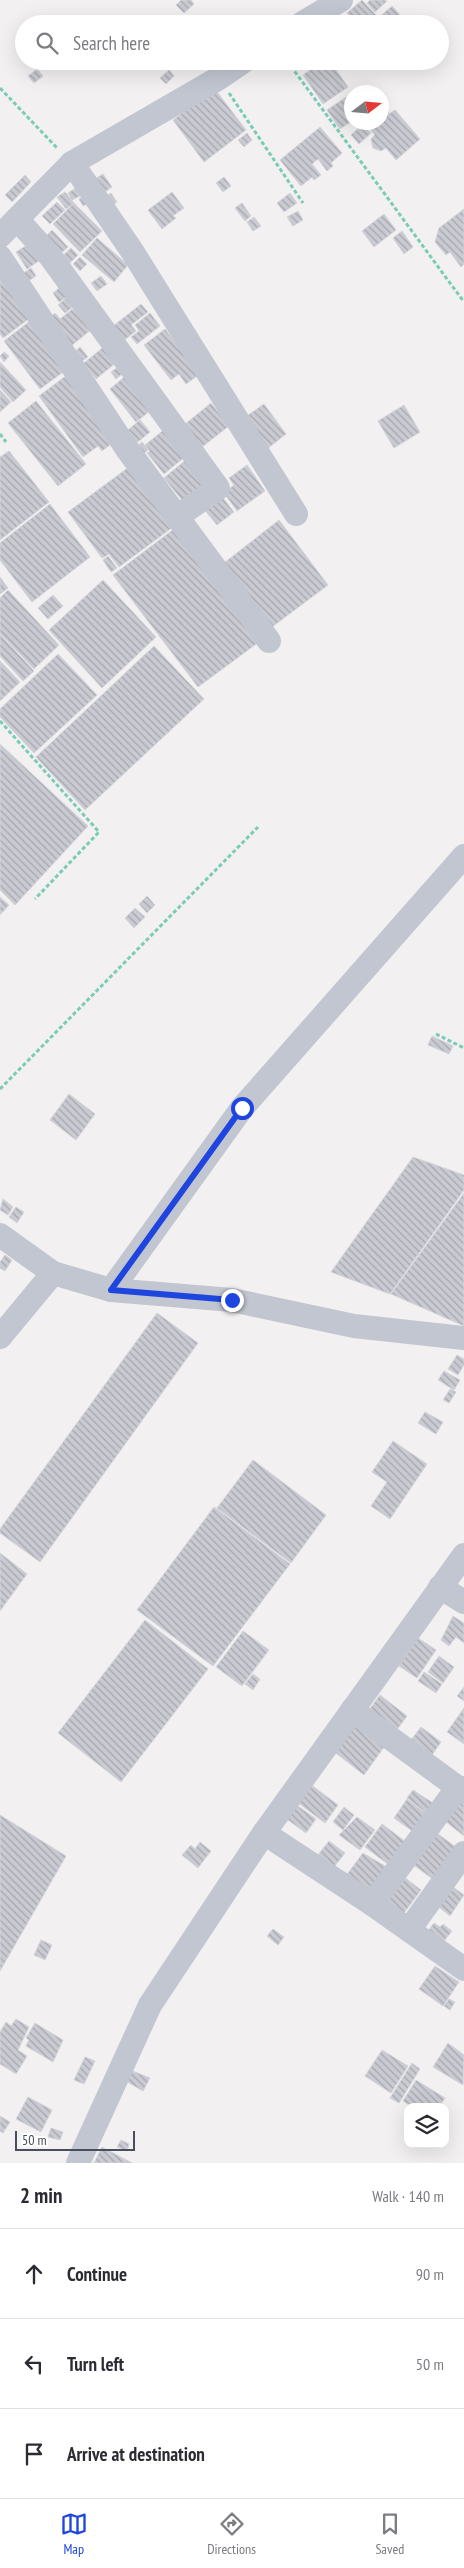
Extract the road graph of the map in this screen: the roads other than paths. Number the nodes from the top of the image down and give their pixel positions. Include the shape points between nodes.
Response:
1 (341, 0) edge
2 (317, 15) edge
3 (231, 70) edge
4 (72, 163) junction
5 (17, 219) junction
6 (0, 236) edge
7 (0, 257) edge
8 (296, 514) dead end
9 (177, 517) junction
10 (269, 641) dead end
11 (464, 856) edge
12 (0, 1235) edge
13 (52, 1273) junction
14 (111, 1290) junction
15 (0, 1337) edge
16 (464, 1338) edge
17 (464, 1555) edge
18 (440, 1587) junction
19 (464, 1602) edge
20 (352, 1710) junction
21 (461, 1790) edge
22 (264, 1833) junction
23 (464, 1853) edge
24 (372, 1904) junction
25 (409, 1930) junction
26 (464, 1970) edge
27 (78, 2163) edge

1 - 2 street
3 - 4 street
4 - 5 street
4 - 8 street via 132,251
5 - 6 street
5 - 9 street via 50,256 218,488
7 - 9 street via 127,449
9 - 10 street
11 - 14 street via 242,1108
12 - 13 street
13 - 14 street
13 - 15 street
14 - 16 street via 232,1300 354,1326
17 - 18 street
18 - 19 street
18 - 20 street
20 - 21 street
20 - 22 street
21 - 24 street
22 - 24 street
22 - 27 street via 150,2005
23 - 25 street
24 - 25 street
25 - 26 street

